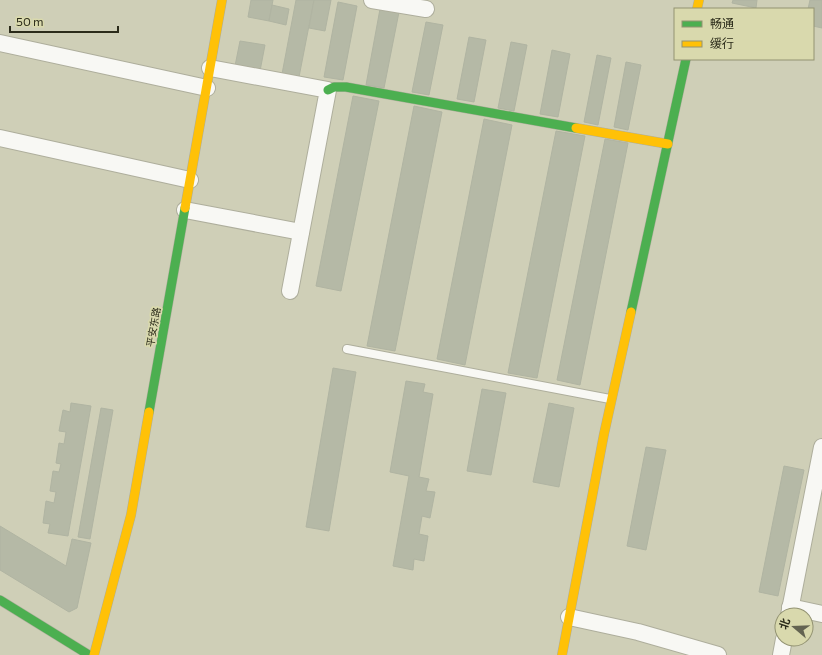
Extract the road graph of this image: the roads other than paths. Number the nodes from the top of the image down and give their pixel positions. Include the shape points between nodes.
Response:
1 (222, 0) edge
2 (372, 0) edge
3 (426, 9) dead end
4 (0, 43) edge
5 (686, 60) edge
6 (210, 68) junction
7 (206, 88) junction
8 (328, 90) junction
9 (0, 138) edge
10 (668, 144) junction
11 (190, 180) junction
12 (185, 210) junction
13 (301, 232) junction
14 (290, 291) dead end
15 (347, 349) dead end
16 (612, 399) junction
17 (822, 447) edge
18 (0, 600) edge
19 (790, 607) edge
20 (569, 618) junction
21 (89, 655) edge
22 (94, 655) edge
23 (562, 655) edge
24 (718, 655) edge

1 - 6 street, 平安东路
2 - 3 street
4 - 7 street
5 - 10 street
6 - 7 street, 平安东路
6 - 8 street
7 - 11 street, 平安东路
8 - 10 street via 346,88
8 - 13 street
9 - 11 street
10 - 16 street
11 - 12 street, 平安东路
12 - 13 street
12 - 22 street, 平安东路 via 131,515
13 - 14 street
15 - 16 lane
16 - 20 street
17 - 19 street
18 - 21 street
20 - 23 street
20 - 24 street via 638,632

